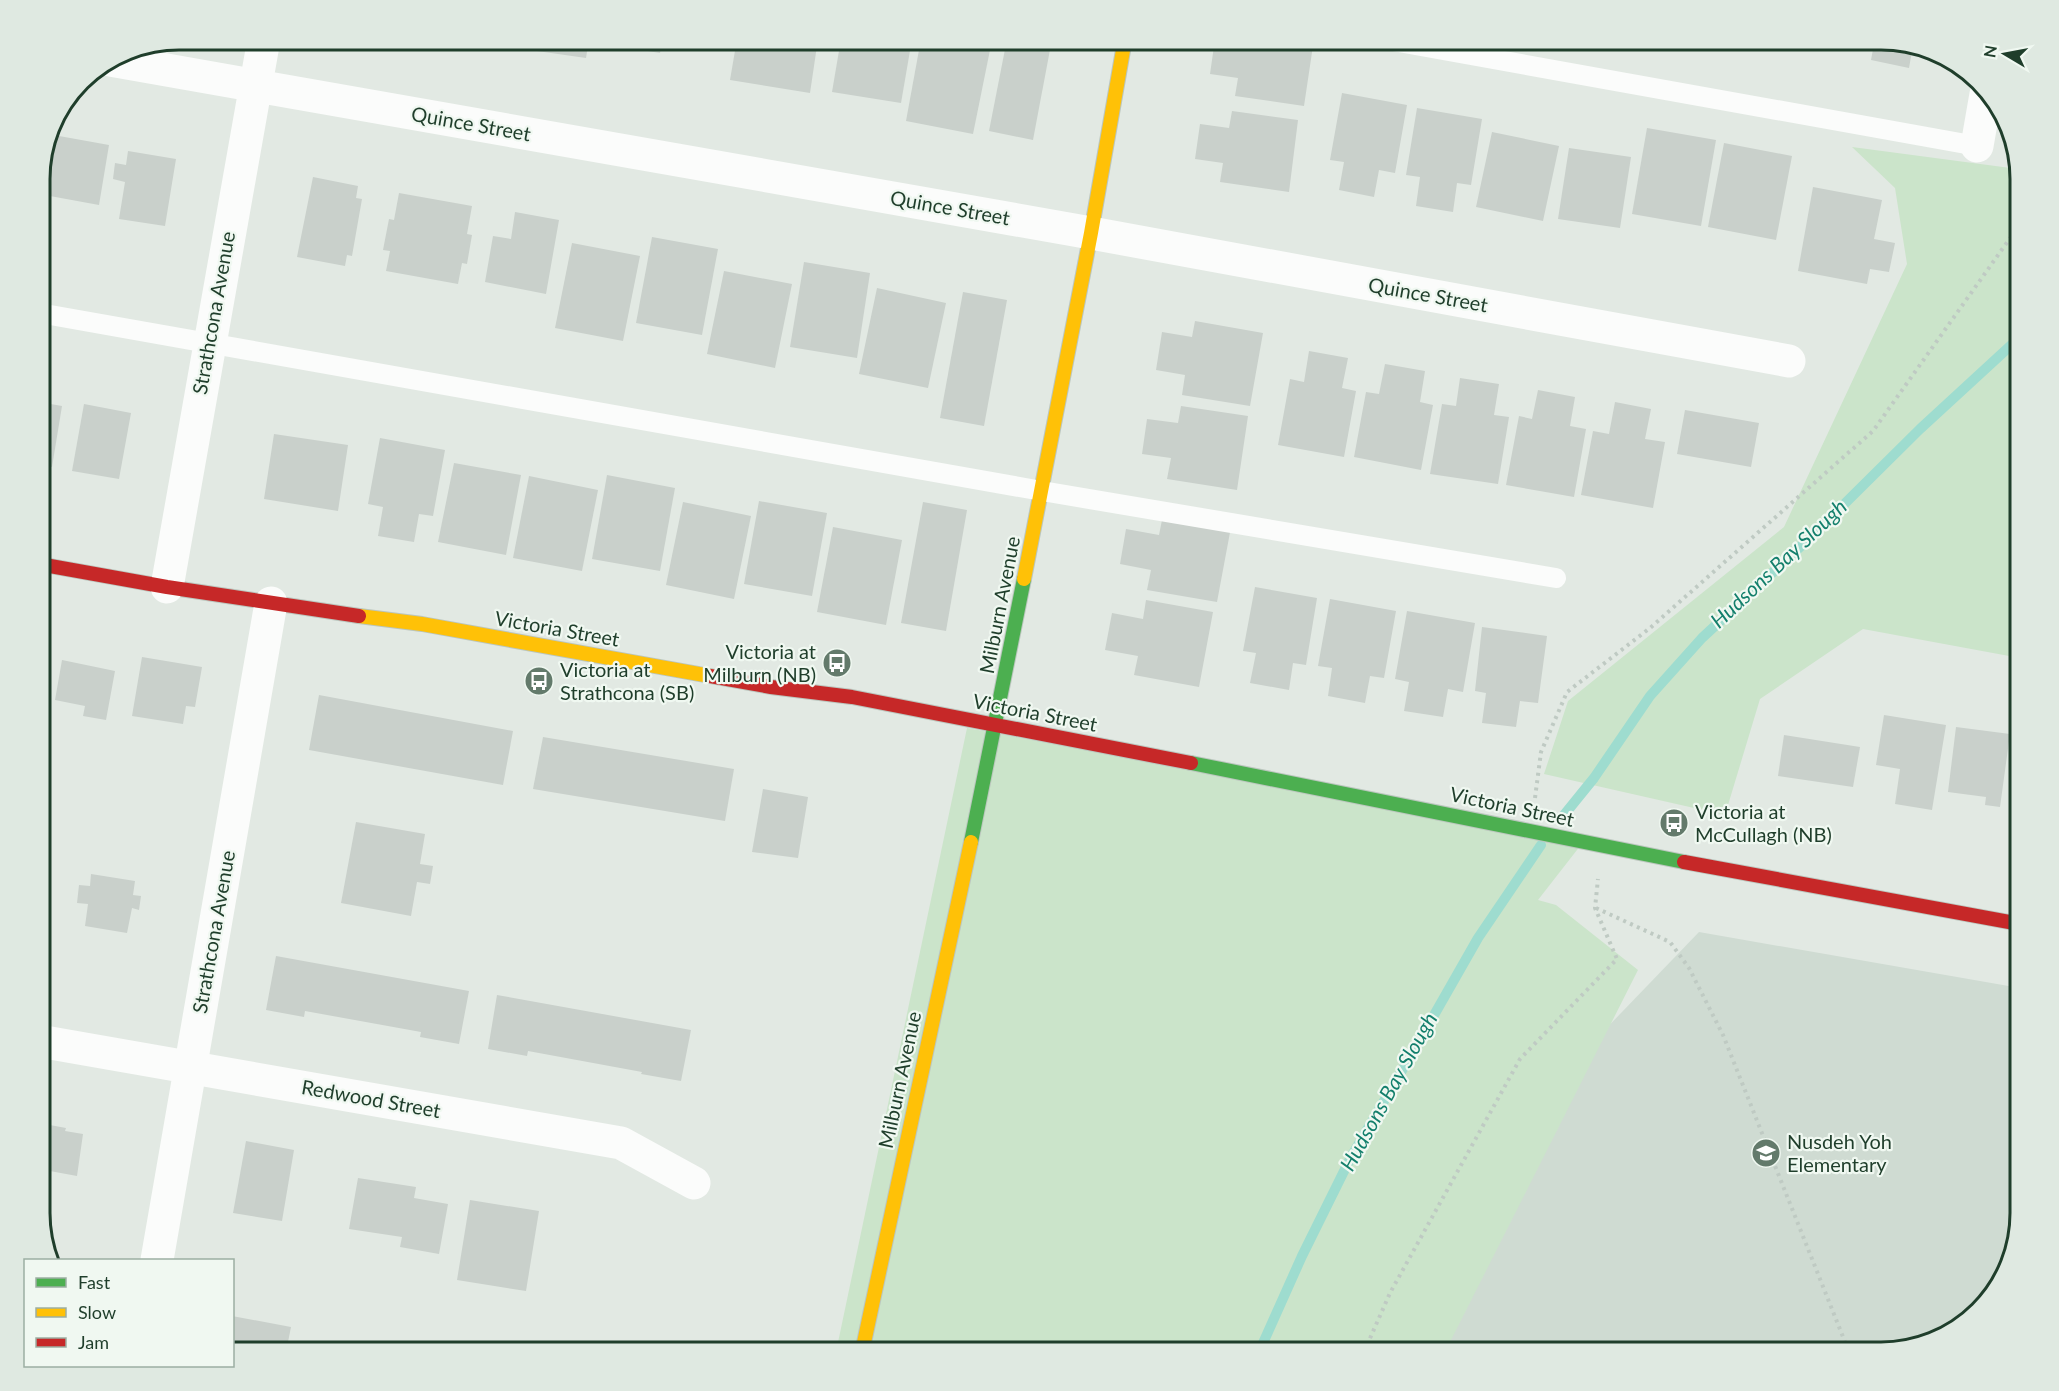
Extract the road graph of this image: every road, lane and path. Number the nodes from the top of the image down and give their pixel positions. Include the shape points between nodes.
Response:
1 (262, 50) edge
2 (1123, 50) edge
3 (1444, 50) edge
4 (123, 62) edge
5 (256, 86) junction
6 (1984, 103) edge
7 (1977, 146) joint
8 (1090, 233) junction
9 (2010, 238) edge
10 (50, 315) edge
11 (208, 344) junction
12 (1789, 361) dead end
13 (1042, 491) junction
14 (50, 566) edge
15 (1556, 578) dead end
16 (167, 587) junction
17 (271, 603) junction
18 (996, 725) junction
19 (1533, 808) dead end
20 (1601, 846) junction
21 (1595, 908) junction
22 (2010, 922) edge
23 (50, 1043) edge
24 (190, 1068) junction
25 (694, 1183) dead end
26 (157, 1259) edge
27 (864, 1342) edge
28 (1368, 1342) edge
29 (1845, 1342) edge

1 - 5 street, Strathcona Avenue
2 - 8 street, Milburn Avenue
3 - 7 lane
4 - 5 street, Quince Street
5 - 8 street, Quince Street
5 - 11 street, Strathcona Avenue
6 - 7 street
8 - 12 street, Quince Street
8 - 13 street, Milburn Avenue
9 - 19 path via 1873,431 1650,628 1567,692 1541,752
10 - 11 lane
11 - 13 lane
11 - 16 street, Strathcona Avenue
13 - 15 lane
13 - 18 street, Milburn Avenue
14 - 16 street, Victoria Street
16 - 17 street, Victoria Street
17 - 18 street, Victoria Street via 422,624 771,687 852,696
17 - 24 street, Strathcona Avenue
18 - 20 street, Victoria Street
18 - 27 street, Milburn Avenue
20 - 21 path
20 - 22 street, Victoria Street
21 - 28 path via 1617,959 1520,1059 1390,1293
21 - 29 path via 1670,942 1689,968 1723,1035
23 - 24 street, Redwood Street
24 - 25 street, Redwood Street via 621,1143
24 - 26 street, Strathcona Avenue

